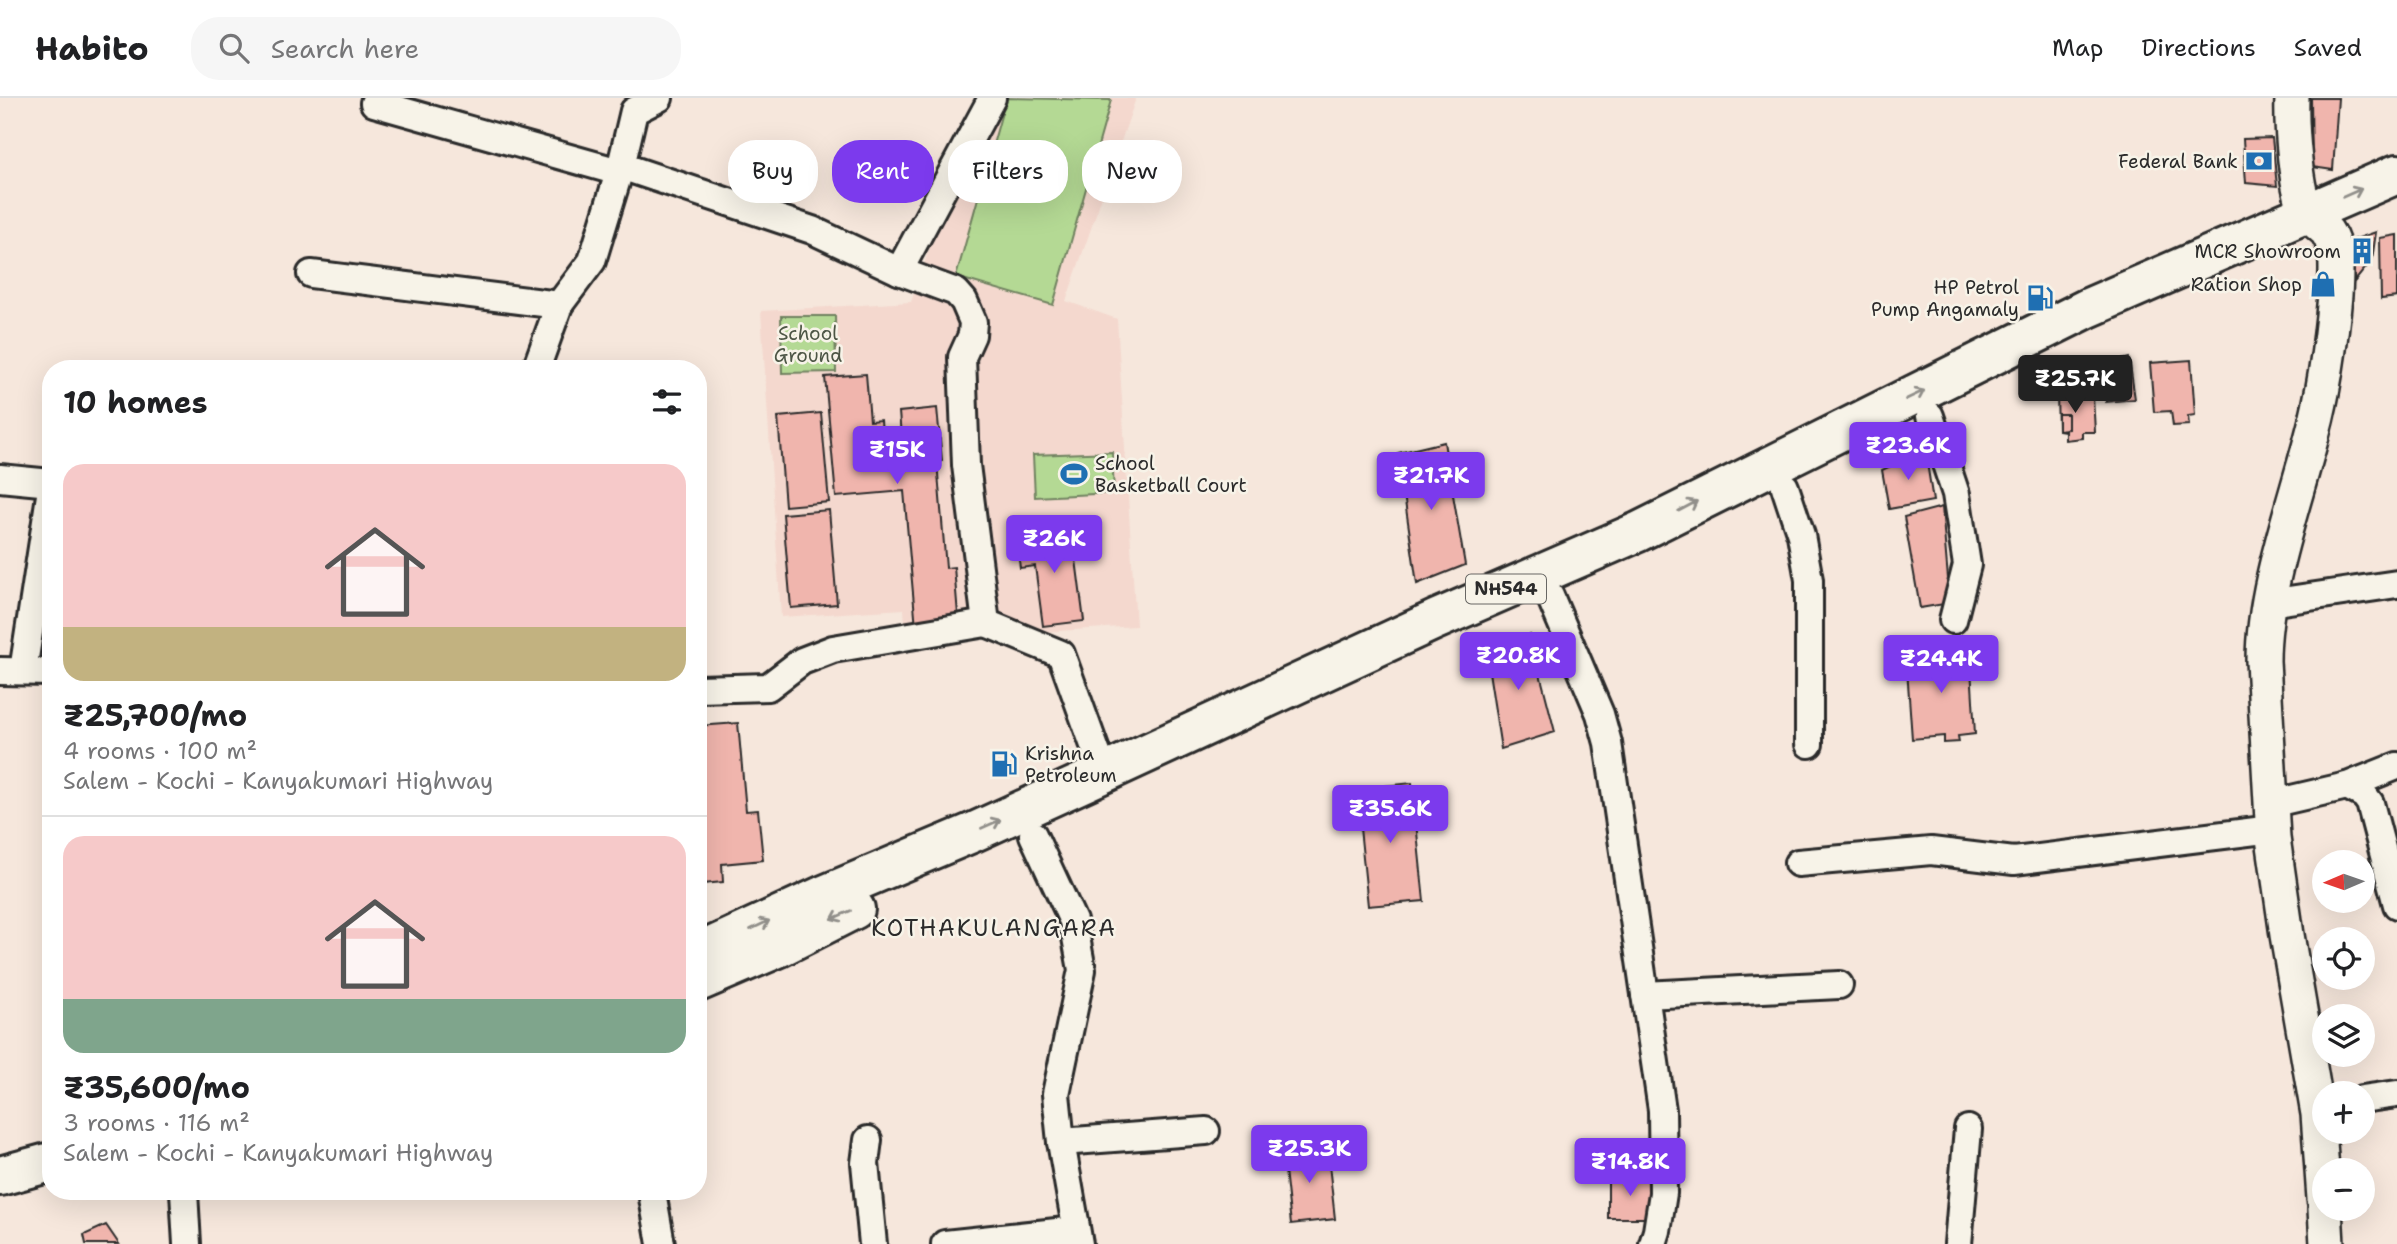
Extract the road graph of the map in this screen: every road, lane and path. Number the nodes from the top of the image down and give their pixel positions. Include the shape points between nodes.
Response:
1 (659, 98) edge
2 (992, 98) edge
3 (2291, 98) edge
4 (374, 103) dead end
5 (620, 169) junction
6 (2397, 174) edge
7 (2397, 203) edge
8 (2318, 223) junction
9 (899, 271) junction
10 (311, 274) dead end
11 (559, 305) junction
12 (539, 360) edge
13 (1930, 416) junction
14 (0, 478) edge
15 (42, 482) edge
16 (1785, 487) junction
17 (42, 530) edge
18 (2397, 584) edge
19 (1550, 596) junction
20 (2269, 603) junction
21 (1953, 620) dead end
22 (986, 623) junction
23 (11, 671) edge
24 (42, 672) edge
25 (707, 690) edge
26 (1809, 744) dead end
27 (2397, 766) edge
28 (1104, 773) junction
29 (2347, 786) junction
30 (2271, 816) junction
31 (1033, 835) junction
32 (1798, 863) dead end
33 (2397, 905) edge
34 (707, 949) edge
35 (707, 978) edge
36 (1839, 985) dead end
37 (1645, 995) junction
38 (2316, 1081) edge
39 (2397, 1094) edge
40 (2375, 1097) edge
41 (1968, 1129) dead end
42 (1206, 1131) dead end
43 (42, 1139) edge
44 (869, 1140) dead end
45 (1061, 1142) junction
46 (0, 1151) edge
47 (42, 1164) edge
48 (0, 1176) edge
49 (184, 1200) edge
50 (653, 1200) edge
51 (2326, 1221) edge
52 (1077, 1237) edge
53 (187, 1244) edge
54 (661, 1244) edge
55 (873, 1244) edge
56 (945, 1244) edge
57 (1653, 1244) edge
58 (1958, 1244) edge
59 (2327, 1244) edge

1 - 5 street via 635,111
2 - 9 street
3 - 8 main road via 2299,183
4 - 5 street
5 - 9 street via 812,230
5 - 11 street via 592,261
8 -> 6 highway, NH544
7 - 8 highway, NH544
8 - 13 highway, NH544 via 2260,259 2075,342
8 - 20 main road via 2336,254 2330,339 2314,428
28 -> 8 highway, NH544 via 1638,532 2088,308
9 - 22 street via 956,292 973,322 962,357 966,465
10 - 11 street
11 - 12 street
13 - 16 highway, NH544
13 - 21 street via 1956,494 1967,565
14 - 15 street
16 - 19 highway, NH544
16 - 26 street via 1810,580
17 - 23 street
18 - 20 street
19 - 31 highway, NH544
19 - 37 street via 1605,728
20 - 30 main road via 2263,661
22 - 25 street via 833,649 802,661 768,687
22 - 28 street via 1060,654
23 - 24 street
27 - 29 street
34 -> 28 highway, NH544
29 - 30 street
29 - 33 street via 2370,803
30 - 32 street via 2014,861 1931,851
30 - 38 main road via 2287,935
31 -> 35 highway, NH544 via 834,918
31 - 45 street via 1073,921 1082,970 1056,1094
36 - 37 street
37 - 57 street via 1662,1110 1662,1193
39 - 40 street
41 - 58 street
42 - 45 street
43 - 46 highway
44 - 55 street via 865,1163
45 - 52 street
47 - 48 highway
49 - 53 street
50 - 54 street
51 - 59 main road
52 - 56 street

